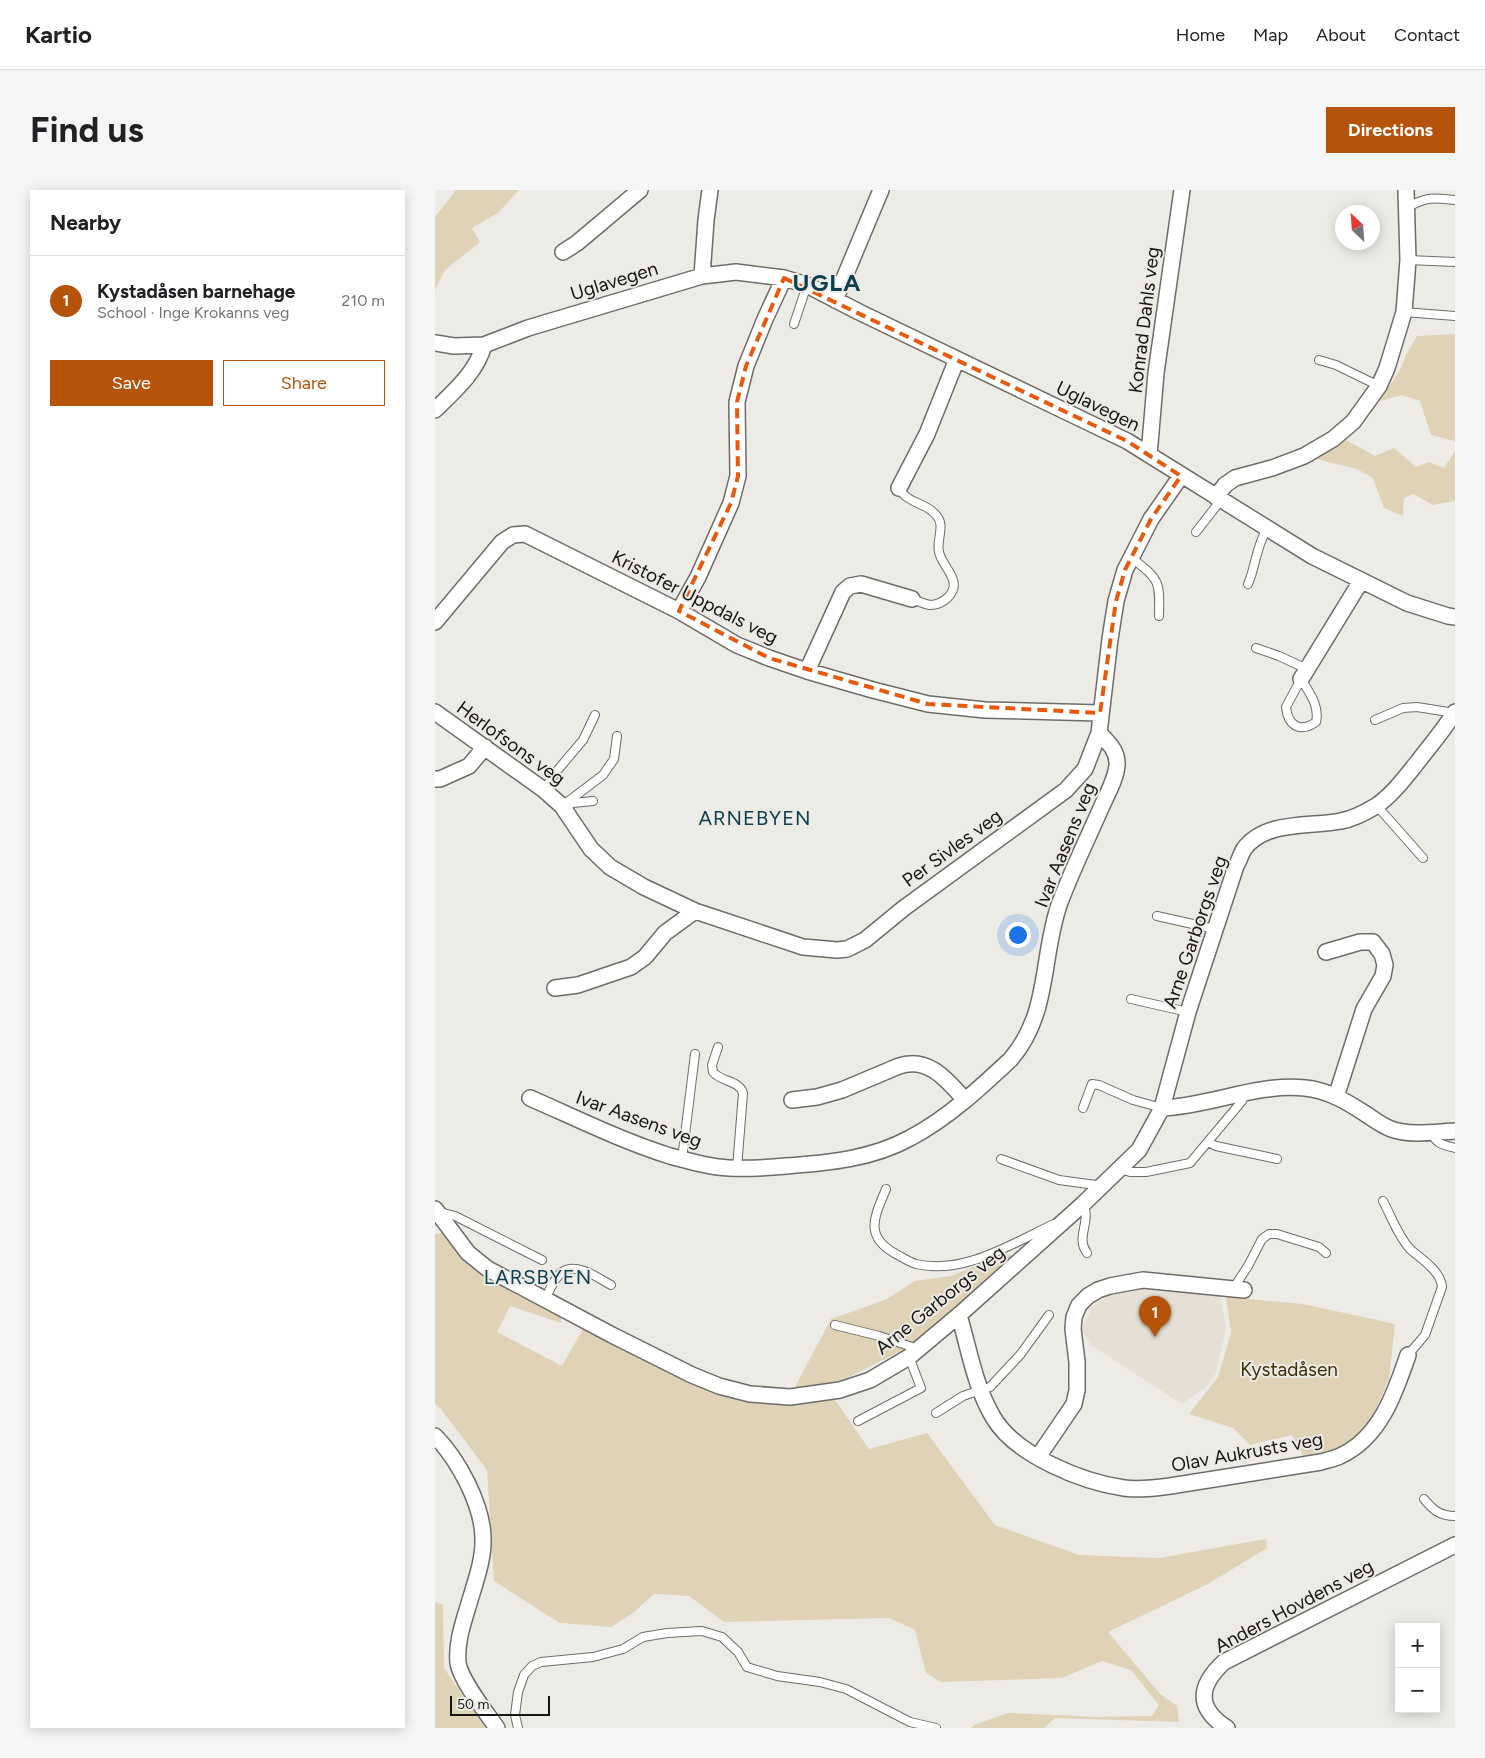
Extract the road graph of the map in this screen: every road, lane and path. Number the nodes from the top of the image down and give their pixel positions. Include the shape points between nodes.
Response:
1 (640, 190) edge
2 (710, 190) edge
3 (881, 190) edge
4 (1182, 190) edge
5 (1406, 190) edge
6 (1455, 200) edge
7 (1406, 208) junction
8 (563, 252) dead end
9 (1408, 260) junction
10 (1455, 262) edge
11 (702, 276) junction
12 (784, 278) junction
13 (807, 285) junction
14 (835, 300) junction
15 (1404, 312) junction
16 (1455, 316) edge
17 (794, 324) dead end
18 (435, 343) edge
19 (484, 345) junction
20 (957, 359) junction
21 (1319, 360) dead end
22 (1379, 386) junction
23 (435, 410) edge
24 (1149, 455) junction
25 (1181, 476) junction
26 (899, 488) joint
27 (1218, 499) junction
28 (1267, 529) junction
29 (1196, 532) dead end
30 (1132, 558) junction
31 (1361, 581) junction
32 (1248, 584) dead end
33 (912, 599) joint
34 (679, 611) junction
35 (1159, 616) dead end
36 (1455, 617) edge
37 (435, 622) edge
38 (1256, 648) dead end
39 (807, 671) junction
40 (1304, 674) junction
41 (435, 712) edge
42 (1455, 712) edge
43 (1100, 713) junction
44 (595, 714) dead end
45 (1375, 720) dead end
46 (1099, 733) junction
47 (617, 736) dead end
48 (485, 747) junction
49 (435, 779) edge
50 (544, 790) junction
51 (593, 801) dead end
52 (1377, 806) junction
53 (562, 807) junction
54 (1423, 858) dead end
55 (695, 911) junction
56 (1157, 916) dead end
57 (1215, 929) junction
58 (1326, 952) dead end
59 (555, 988) dead end
60 (1131, 999) dead end
61 (1188, 1012) junction
62 (719, 1047) dead end
63 (695, 1054) dead end
64 (1245, 1094) junction
65 (1336, 1097) junction
66 (530, 1098) dead end
67 (964, 1099) junction
68 (792, 1100) dead end
69 (1083, 1108) dead end
70 (1162, 1108) junction
71 (1455, 1130) edge
72 (1431, 1132) junction
73 (1208, 1142) junction
74 (1455, 1148) edge
75 (682, 1159) junction
76 (1001, 1159) dead end
77 (1277, 1159) dead end
78 (737, 1168) junction
79 (1120, 1169) junction
80 (1100, 1188) junction
81 (886, 1189) dead end
82 (1383, 1201) dead end
83 (1083, 1204) junction
84 (436, 1210) edge
85 (1067, 1218) junction
86 (1087, 1253) dead end
87 (1326, 1253) dead end
88 (542, 1260) dead end
89 (611, 1285) dead end
90 (1239, 1289) joint
91 (545, 1300) junction
92 (959, 1315) junction
93 (1049, 1315) dead end
94 (835, 1325) dead end
95 (913, 1353) junction
96 (1408, 1355) joint
97 (980, 1391) junction
98 (936, 1413) dead end
99 (858, 1421) dead end
100 (435, 1436) edge
101 (1038, 1457) junction
102 (1424, 1499) dead end
103 (1455, 1516) edge
104 (1455, 1546) edge
105 (497, 1728) edge
106 (518, 1728) edge
107 (936, 1728) edge
108 (1227, 1728) edge

1 - 8 street
2 - 11 street
3 - 14 street
4 - 24 street, Konrad Dahls veg via 1156,372
5 - 7 street
6 - 7 lane via 1435,197
7 - 9 street
9 - 10 lane
9 - 15 street
11 - 12 street, Uglavegen via 736,272
11 - 19 street, Uglavegen via 529,328
12 - 13 street, Uglavegen
12 - 34 street via 746,366 737,402 738,476 733,496
13 - 14 street, Uglavegen
13 - 17 lane
14 - 20 street, Uglavegen
15 - 16 lane
15 - 22 street
18 - 19 street, Uglavegen
19 - 23 street via 474,370
20 - 24 street, Uglavegen via 1127,441
20 - 26 street via 927,434
21 - 22 lane
22 - 27 street via 1353,422 1333,439 1304,456 1235,478 1225,484
24 - 25 street, Uglavegen
25 - 27 street, Uglavegen
25 - 30 street, Per Sivles veg via 1151,519
26 - 33 lane via 905,497 937,515 941,524 939,555 954,588 946,599 934,605
27 - 28 street, Uglavegen
27 - 29 lane
28 - 31 street, Uglavegen
28 - 32 lane
30 - 35 lane via 1158,583
30 - 43 street, Per Sivles veg via 1116,601
31 - 36 street, Uglavegen via 1407,603
31 - 40 street
33 - 39 street via 861,584 850,586 843,592
34 - 37 street, Kristofer Uppdals veg via 521,534 502,542
34 - 39 street, Kristofer Uppdals veg via 737,644
38 - 40 lane via 1279,656
39 - 43 street, Kristofer Uppdals veg via 928,704 985,710
40 - 40 lane via 1286,706 1292,722 1303,729 1316,722 1318,714
41 - 48 street, Herlofsons veg
42 - 45 lane, Arne Garborgs veg via 1403,708
42 - 52 street, Arne Garborgs veg via 1396,789
43 - 46 street, Per Sivles veg
44 - 50 lane via 583,740
46 - 55 street, Per Sivles veg via 1085,769 1066,790 856,946 837,950 803,947
46 - 67 street, Ivar Aasens veg via 1114,751 1117,768 1059,905 1033,1024 1026,1040 1011,1059
47 - 53 lane via 615,759 603,775
48 - 49 street via 469,766
48 - 50 street, Herlofsons veg
50 - 53 street, Herlofsons veg
51 - 53 lane, Herlofsons veg
52 - 54 lane
52 - 57 street, Arne Garborgs veg via 1342,821 1286,827 1255,839 1236,866
53 - 55 street, Herlofsons veg via 591,849 610,867
55 - 59 street via 665,933 645,958 631,966 578,984
56 - 57 lane
57 - 61 street, Arne Garborgs veg
58 - 65 street via 1360,942 1373,942 1385,965 1383,976 1364,1009
60 - 61 lane
61 - 70 street, Arne Garborgs veg
62 - 78 lane via 712,1065 713,1072 739,1086 743,1093
63 - 75 lane
64 - 65 street via 1279,1087 1319,1090
64 - 70 street
64 - 73 lane
65 - 72 street via 1390,1129
66 - 75 street, Ivar Aasens veg via 622,1138
67 - 68 street via 934,1069 911,1063 837,1092
67 - 78 street, Ivar Aasens veg via 924,1131 889,1148 827,1163
69 - 70 lane via 1092,1084
70 - 79 street, Arne Garborgs veg via 1139,1150
71 - 72 street
72 - 74 lane via 1439,1144
73 - 77 lane
73 - 79 lane via 1190,1163 1145,1172
75 - 78 street, Ivar Aasens veg
76 - 80 lane via 1059,1180
79 - 80 street, Arne Garborgs veg
80 - 83 street, Arne Garborgs veg
81 - 85 lane, Arne Garborgs veg via 874,1227 883,1247 914,1264 937,1267 973,1262
82 - 96 lane, Olav Aukrusts veg via 1409,1247 1425,1262 1442,1287 1425,1335
83 - 85 street, Arne Garborgs veg
83 - 86 lane via 1087,1214 1083,1245
84 - 88 lane via 455,1216
84 - 91 street, Arne Garborgs veg via 477,1261
85 - 92 street, Arne Garborgs veg
87 - 90 lane via 1319,1247 1269,1234 1262,1239
89 - 91 lane via 583,1270 573,1269 562,1273
90 - 101 street via 1143,1280 1110,1286 1088,1296 1074,1316 1077,1390 1074,1404
91 - 95 street, Arne Garborgs veg via 692,1375 750,1394 790,1397 840,1390 870,1380
92 - 95 street, Arne Garborgs veg
92 - 97 street, Olav Aukrusts veg
93 - 97 lane via 1020,1355 990,1387
94 - 95 lane via 879,1336
95 - 99 lane via 921,1388
96 - 101 street, Olav Aukrusts veg via 1383,1416 1357,1444 1340,1456 1321,1462 1148,1488 1125,1488 1099,1483
97 - 98 lane via 963,1396
97 - 101 street, Olav Aukrusts veg via 1004,1431
100 - 105 street via 456,1461 481,1518 480,1565 460,1630 458,1663 462,1675
102 - 103 lane via 1441,1515
104 - 108 street, Anders Hovdens veg via 1224,1662 1207,1682 1203,1699 1217,1722
106 - 107 lane via 515,1715 518,1692 524,1675 532,1666 541,1662 593,1657 623,1649 643,1638 667,1633 702,1631 722,1637 747,1667 777,1676 846,1688 910,1722

